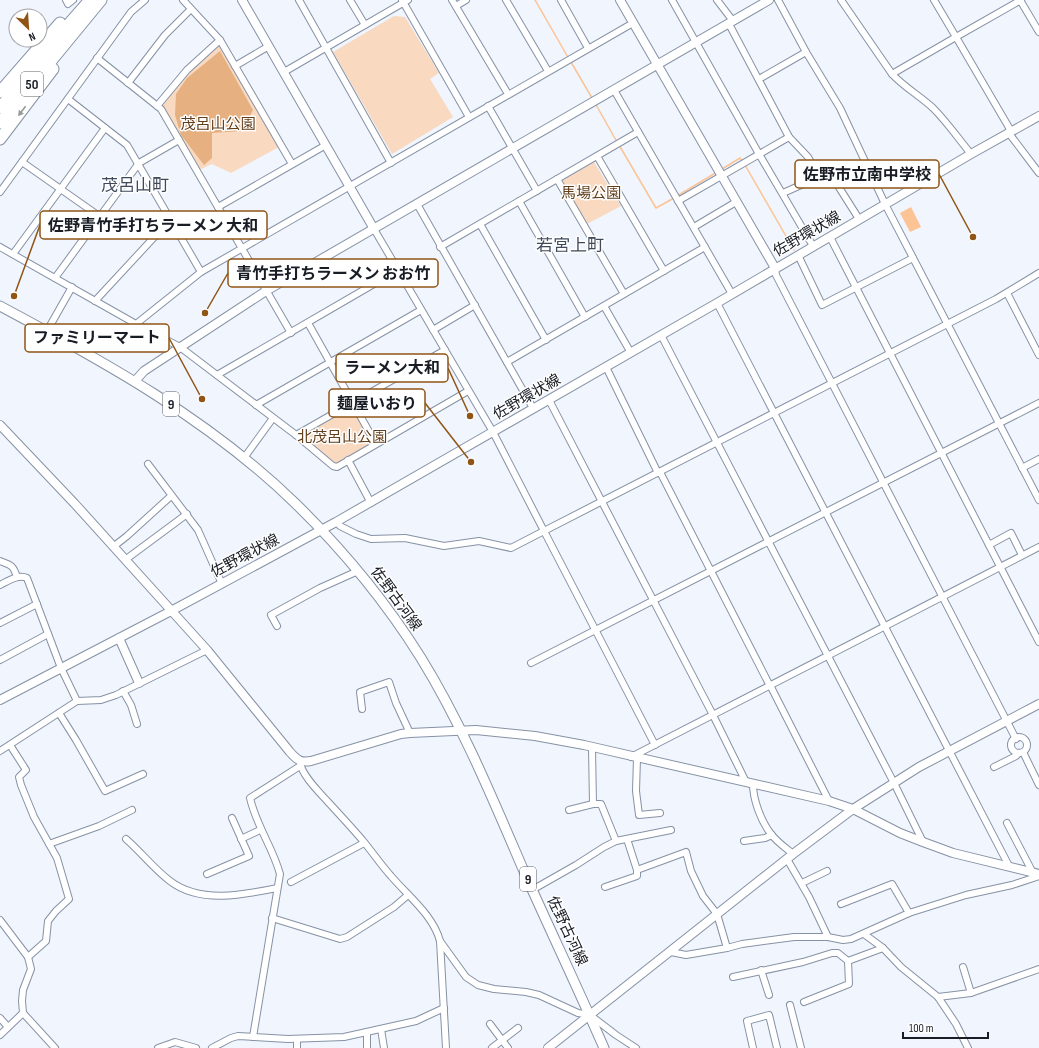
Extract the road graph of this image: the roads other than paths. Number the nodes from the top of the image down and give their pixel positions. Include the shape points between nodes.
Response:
1 (66, 0) edge
2 (73, 0) edge
3 (101, 0) edge
4 (145, 0) edge
5 (183, 0) edge
6 (242, 0) edge
7 (299, 0) edge
8 (350, 0) edge
9 (466, 0) edge
10 (506, 0) edge
11 (561, 0) edge
12 (620, 0) edge
13 (672, 0) edge
14 (717, 0) edge
15 (769, 0) edge
16 (778, 0) edge
17 (841, 0) edge
18 (934, 0) edge
19 (1020, 0) edge
20 (404, 1) edge
21 (454, 3) edge
22 (756, 3) edge
23 (90, 4) edge
24 (191, 9) junction
25 (731, 22) junction
26 (633, 23) junction
27 (365, 25) junction
28 (1039, 32) edge
29 (956, 37) junction
30 (220, 40) junction
31 (59, 43) junction
32 (695, 43) junction
33 (269, 46) junction
34 (326, 47) junction
35 (588, 48) junction
36 (806, 52) junction
37 (97, 58) junction
38 (234, 66) junction
39 (657, 66) junction
40 (548, 71) junction
41 (284, 72) junction
42 (892, 74) junction
43 (759, 79) junction
44 (128, 83) junction
45 (614, 90) junction
46 (0, 92) edge
47 (508, 94) junction
48 (68, 98) junction
49 (157, 106) junction
50 (488, 106) junction
51 (0, 108) edge
52 (1039, 116) edge
53 (469, 117) junction
54 (0, 123) edge
55 (105, 128) junction
56 (638, 132) junction
57 (1010, 132) junction
58 (789, 138) junction
59 (0, 139) edge
60 (179, 140) junction
61 (326, 145) junction
62 (512, 149) junction
63 (759, 154) junction
64 (971, 154) junction
65 (597, 156) junction
66 (22, 162) junction
67 (139, 163) junction
68 (391, 163) junction
69 (292, 164) junction
70 (830, 173) junction
71 (1039, 173) edge
72 (721, 175) junction
73 (872, 176) junction
74 (819, 177) junction
75 (557, 179) junction
76 (350, 187) junction
77 (60, 190) junction
78 (537, 191) junction
79 (0, 192) edge
80 (783, 193) junction
81 (519, 201) junction
82 (678, 201) junction
83 (736, 202) junction
84 (416, 204) junction
85 (885, 204) junction
86 (218, 207) junction
87 (99, 216) junction
88 (171, 219) junction
89 (859, 219) junction
90 (480, 224) junction
91 (694, 227) junction
92 (374, 229) junction
93 (830, 237) junction
94 (813, 246) junction
95 (0, 247) edge
96 (440, 247) junction
97 (705, 247) junction
98 (242, 248) junction
99 (13, 254) junction
100 (798, 255) junction
101 (914, 258) junction
102 (775, 268) junction
103 (398, 270) junction
104 (664, 271) junction
105 (202, 272) junction
106 (1039, 273) edge
107 (55, 278) junction
108 (72, 288) junction
109 (856, 288) junction
110 (266, 291) junction
111 (1007, 293) junction
112 (624, 294) junction
113 (732, 294) junction
114 (95, 301) junction
115 (717, 303) junction
116 (475, 305) junction
117 (0, 306) edge
118 (604, 306) junction
119 (421, 310) junction
120 (585, 317) junction
121 (308, 323) junction
122 (948, 323) junction
123 (136, 324) junction
124 (433, 330) junction
125 (47, 331) junction
126 (291, 333) junction
127 (661, 335) junction
128 (546, 340) junction
129 (180, 347) junction
130 (445, 350) junction
131 (631, 353) junction
132 (890, 354) junction
133 (1039, 355) edge
134 (507, 362) junction
135 (330, 363) junction
136 (606, 367) junction
137 (217, 375) junction
138 (135, 381) junction
139 (832, 384) junction
140 (468, 391) junction
141 (549, 400) junction
142 (353, 403) junction
143 (1039, 403) edge
144 (256, 405) junction
145 (533, 408) junction
146 (774, 414) junction
147 (273, 418) junction
148 (999, 424) junction
149 (0, 425) edge
150 (493, 432) junction
151 (296, 435) junction
152 (717, 443) junction
153 (376, 444) junction
154 (942, 453) junction
155 (244, 458) junction
156 (1039, 459) edge
157 (348, 460) junction
158 (148, 464) dead end
159 (1022, 468) junction
160 (659, 472) junction
161 (884, 483) junction
162 (171, 496) junction
163 (1039, 500) edge
164 (602, 502) junction
165 (371, 503) junction
166 (825, 513) junction
167 (187, 514) junction
168 (336, 522) junction
169 (322, 530) junction
170 (544, 531) junction
171 (769, 542) junction
172 (989, 545) junction
173 (114, 547) junction
174 (1039, 547) edge
175 (1022, 555) junction
176 (125, 560) junction
177 (0, 561) edge
178 (1000, 567) junction
179 (358, 571) junction
180 (711, 572) junction
181 (17, 576) junction
182 (222, 584) junction
183 (0, 585) edge
184 (943, 597) junction
185 (654, 601) junction
186 (37, 604) junction
187 (171, 611) junction
188 (0, 623) edge
189 (277, 626) dead end
190 (885, 626) junction
191 (595, 631) junction
192 (48, 634) junction
193 (119, 638) junction
194 (1039, 642) edge
195 (207, 650) junction
196 (827, 656) junction
197 (0, 660) edge
198 (531, 663) dead end
199 (62, 668) junction
200 (140, 683) junction
201 (770, 686) junction
202 (124, 691) junction
203 (0, 700) edge
204 (77, 701) junction
205 (1039, 704) edge
206 (362, 709) dead end
207 (59, 713) junction
208 (713, 715) junction
209 (1006, 720) junction
210 (137, 724) dead end
211 (461, 730) junction
212 (410, 733) junction
213 (1016, 739) junction
214 (10, 745) junction
215 (654, 745) junction
216 (592, 748) junction
217 (0, 751) edge
218 (949, 751) junction
219 (1021, 753) junction
220 (634, 757) junction
221 (300, 764) junction
222 (994, 767) dead end
223 (143, 774) dead end
224 (749, 783) junction
225 (894, 783) junction
226 (1039, 785) edge
227 (829, 801) junction
228 (593, 804) junction
229 (853, 809) junction
230 (132, 810) dead end
231 (569, 810) dead end
232 (660, 813) dead end
233 (232, 818) dead end
234 (1007, 823) dead end
235 (260, 830) junction
236 (671, 830) dead end
237 (772, 835) junction
238 (126, 839) dead end
239 (241, 839) junction
240 (627, 839) junction
241 (744, 841) dead end
242 (616, 842) junction
243 (923, 842) junction
244 (364, 843) junction
245 (49, 844) junction
246 (790, 856) junction
247 (1009, 866) junction
248 (637, 870) junction
249 (827, 871) dead end
250 (206, 874) dead end
251 (1037, 874) edge
252 (291, 882) dead end
253 (802, 883) junction
254 (605, 887) dead end
255 (277, 888) junction
256 (532, 890) junction
257 (408, 894) junction
258 (841, 904) dead end
259 (910, 912) junction
260 (717, 914) junction
261 (272, 918) junction
262 (0, 920) edge
263 (864, 934) junction
264 (828, 937) junction
265 (440, 941) junction
266 (727, 948) junction
267 (883, 948) junction
268 (671, 952) junction
269 (28, 957) junction
270 (848, 961) junction
271 (963, 967) dead end
272 (1039, 969) edge
273 (761, 970) junction
274 (733, 977) dead end
275 (971, 993) junction
276 (769, 995) dead end
277 (938, 997) junction
278 (804, 1002) dead end
279 (790, 1005) dead end
280 (444, 1008) junction
281 (23, 1013) junction
282 (590, 1015) junction
283 (0, 1018) edge
284 (490, 1024) dead end
285 (8, 1027) junction
286 (518, 1028) dead end
287 (380, 1029) junction
288 (367, 1032) junction
289 (0, 1035) edge
290 (253, 1037) junction
291 (296, 1039) junction
292 (502, 1040) junction
293 (221, 1045) edge
294 (55, 1048) edge
295 (158, 1048) edge
296 (196, 1048) edge
297 (212, 1048) edge
298 (297, 1048) edge
299 (367, 1048) edge
300 (384, 1048) edge
301 (446, 1048) edge
302 (492, 1048) edge
303 (508, 1048) edge
304 (548, 1048) edge
305 (604, 1048) edge
306 (636, 1048) edge
307 (753, 1048) edge
308 (777, 1048) edge
309 (800, 1048) edge
310 (968, 1048) edge

1 - 2 street via 68,4
3 - 23 highway, 50
4 - 37 street via 131,12
5 - 24 street
6 - 33 street
7 - 34 street
8 - 27 street
9 - 21 street
10 - 40 street
11 - 35 street
12 - 26 street
13 - 32 street
14 - 25 street
15 - 22 street
16 - 36 street
17 - 42 street
18 - 29 street
19 - 28 street
19 - 29 street
20 - 27 street
20 - 53 street
21 - 47 street
22 - 25 street
23 - 31 highway, 50
23 - 46 highway via 74,9
23 -> 59 highway via 87,22
24 - 30 street
24 - 44 street via 165,35
25 - 32 street
25 - 43 street
26 - 35 street
26 - 39 street
27 - 34 street
29 - 42 street
29 - 57 street
30 - 38 street
30 - 49 street via 187,70
31 - 51 highway, 50
31 - 54 highway, 50
32 - 39 street
32 - 63 street
33 - 38 street
33 - 41 street
34 - 41 street
34 - 68 street
35 - 40 street
36 - 43 street
36 - 73 street via 840,108
37 - 44 street
37 - 48 street
38 - 69 street
39 - 45 street
39 - 72 street
40 - 47 street
41 - 61 street
42 - 64 street via 946,122
43 - 58 street
44 - 49 street
45 - 56 street
45 - 62 street
47 - 50 street
48 - 55 street
48 - 66 street
49 - 60 street
50 - 53 street
50 - 62 street
52 - 57 street, 佐野環状線
53 - 68 street
55 - 67 street via 127,145
55 - 77 street
56 - 65 street
56 - 82 street
57 - 64 street, 佐野環状線
57 - 71 street
58 - 63 street
58 - 74 street via 808,157
60 - 67 street
60 - 86 street
61 - 69 street
61 - 76 street
62 - 78 street
62 - 84 street
63 - 72 street
63 - 80 street
64 - 85 street, 佐野環状線
65 - 75 street
65 - 104 street
66 - 77 street
66 - 79 street
67 - 87 street
67 - 88 street
68 - 76 street
69 - 86 street
70 - 73 street
70 - 74 street
70 - 89 street
72 - 82 street
72 - 83 street
73 - 85 street
74 - 80 street
75 - 78 street
75 - 112 street
76 - 92 street
76 - 98 street
77 - 87 street
77 - 99 street
78 - 81 street
80 - 94 street
81 - 90 street
81 - 120 street
82 - 91 street
83 - 91 street
83 - 102 street
84 - 92 street
84 - 96 street
85 - 89 street, 佐野環状線
85 - 101 street
86 - 98 street
87 - 107 street
88 - 105 street
88 - 114 street
89 - 93 street, 佐野環状線
90 - 96 street
90 - 128 street
91 - 97 street
92 - 103 street
92 - 110 street
93 - 94 street, 佐野環状線
93 - 109 street
94 - 100 street, 佐野環状線
95 - 99 street
96 - 116 street
97 - 104 street
97 - 113 street
98 - 105 street
98 - 110 street
99 - 107 street
100 - 102 street, 佐野環状線
100 - 109 street via 822,305
101 - 109 street
101 - 122 street
102 - 113 street, 佐野環状線
102 - 139 street via 776,275
103 - 119 street
103 - 121 street
104 - 112 street
105 - 123 street
106 - 111 street
107 - 108 street
108 - 114 street
108 - 125 street
109 - 132 street
110 - 126 street
110 - 129 street
111 - 122 street
111 - 133 street
112 - 118 street
113 - 115 street, 佐野環状線
114 - 123 street
115 - 127 street, 佐野環状線
115 - 146 street
116 - 124 street
116 - 134 street
117 - 125 main road, 佐野古河線 / 9
118 - 120 street
118 - 131 street
119 - 124 street
119 - 135 street
120 - 128 street
121 - 126 street
121 - 135 street
122 - 132 street
122 - 148 street
123 - 129 street
124 - 130 street
125 - 138 main road, 佐野古河線 / 9
126 - 137 street
127 - 131 street, 佐野環状線
127 - 152 street
128 - 134 street
129 - 137 street
129 - 138 street via 144,371
130 - 140 street
130 - 142 street
131 - 136 street, 佐野環状線
132 - 139 street
132 - 154 street
134 - 145 street
135 - 142 street
135 - 144 street
136 - 141 street, 佐野環状線
136 - 160 street
137 - 144 street
138 - 155 main road, 佐野古河線 / 9
139 - 146 street
139 - 161 street
140 - 150 street
140 - 153 street
141 - 145 street, 佐野環状線
141 - 164 street
142 - 151 street
142 - 153 street
143 - 148 street
144 - 147 street
145 - 150 street, 佐野環状線
146 - 152 street
146 - 166 street
147 - 151 street
147 - 155 street
148 - 154 street
148 - 159 street
149 - 173 street
150 - 165 street, 佐野環状線
150 - 170 street
151 - 157 street via 333,466 337,467
152 - 160 street
152 - 171 street
153 - 157 street
154 - 161 street
154 - 172 street
155 - 169 main road, 佐野古河線 / 9
156 - 159 street
157 - 165 street
158 - 162 street
159 - 163 street
160 - 164 street
160 - 180 street
161 - 166 street
161 - 184 street
162 - 167 street
162 - 173 street
164 - 170 street
164 - 185 street
165 - 168 street, 佐野環状線
166 - 171 street
166 - 190 street
167 - 176 street
167 - 182 street via 198,530
168 - 169 street, 佐野環状線
168 - 170 street via 356,534 371,539 405,538 444,546 480,542 511,548
169 - 179 main road, 佐野古河線 / 9
169 - 182 street, 佐野環状線
170 - 191 street
171 - 180 street
171 - 196 street
172 - 175 street via 1011,533
172 - 178 street
173 - 176 street
174 - 175 street
175 - 178 street
176 - 187 street
177 - 181 street via 12,565
178 - 184 street
178 - 194 street
179 - 189 street via 271,615
179 - 211 main road, 佐野古河線 / 9 via 420,657
180 - 185 street
180 - 201 street
181 - 183 street
181 - 186 street via 27,578
182 - 187 street, 佐野環状線
184 - 190 street
184 - 209 street
185 - 191 street
185 - 208 street
186 - 188 street
186 - 192 street
187 - 193 street, 佐野環状線
187 - 195 street
190 - 196 street
190 - 218 street
191 - 198 street
191 - 215 street
192 - 197 street
192 - 199 street
193 - 199 street, 佐野環状線
193 - 200 street
195 - 200 street
195 - 221 street
196 - 201 street
196 - 225 street
199 - 203 street, 佐野環状線
199 - 204 street
200 - 202 street
201 - 208 street
201 - 227 street
202 - 204 street via 101,700
202 - 210 street
204 - 207 street
205 - 209 street
206 - 212 street via 360,692 389,682
207 - 214 street
207 - 223 street via 106,791
208 - 215 street
208 - 224 street
209 - 213 street
209 - 218 street
211 - 212 street
211 - 216 street via 516,734
211 - 256 main road, 佐野古河線 / 9
212 - 221 street
213 - 219 street via 1012,741 1011,746 1014,751
213 - 219 street via 1022,738 1026,741 1027,747
214 - 217 street
214 - 245 street via 26,770 19,777 21,785
215 - 220 street
216 - 220 street
216 - 228 street
218 - 225 street
218 - 247 street
219 - 222 street
219 - 226 street
220 - 224 street
220 - 232 street via 639,816
221 - 235 street via 250,797
221 - 244 street via 319,791
224 - 227 street
224 - 237 street via 764,822
225 - 229 street
225 - 243 street
227 - 229 street
228 - 231 street
228 - 242 street via 601,804
229 - 243 street
229 - 246 street
230 - 245 street via 99,826
233 - 239 street
234 - 251 street
235 - 239 street
235 - 255 street via 278,866 280,874
236 - 240 street
237 - 241 street
237 - 246 street
238 - 255 street via 170,882 186,891 230,895
239 - 250 street via 248,856
240 - 242 street
240 - 248 street
242 - 256 street
243 - 247 street via 953,853
244 - 252 street
244 - 257 street
245 - 269 street via 57,858 69,899 48,921 46,941
246 - 253 street
246 - 260 street
247 - 251 street
248 - 254 street via 637,876
248 - 260 street via 686,852 691,871 703,896
249 - 253 street
251 - 259 street via 1012,885
253 - 264 street
255 - 261 street
256 - 282 main road, 佐野古河線 / 9
257 - 261 street via 394,907 340,939
257 - 265 street via 432,922
258 - 259 street via 892,884
259 - 263 street
260 - 266 street
260 - 268 street
261 - 290 street
262 - 269 street
263 - 264 street via 843,940
263 - 267 street
264 - 266 street via 794,936
265 - 280 street
265 - 282 street via 466,977 478,985 539,995 578,1013
266 - 268 street via 686,955
267 - 270 street
267 - 277 street via 901,967
268 - 282 street
269 - 281 street via 31,969 22,1001
270 - 273 street via 838,953 832,953
270 - 278 street via 849,984
271 - 275 street
272 - 275 street
273 - 274 street
273 - 276 street
275 - 277 street
277 - 310 street
279 - 309 street
280 - 287 street via 416,1021
280 - 301 street
281 - 285 street
281 - 294 street
282 - 304 street
282 - 305 main road, 佐野古河線 / 9
282 - 306 street
283 - 285 street
284 - 292 street
285 - 289 street
286 - 292 street
287 - 288 street
287 - 300 street
288 - 291 street via 344,1037
288 - 299 street
290 - 291 street
290 - 293 street via 238,1036
291 - 298 street
292 - 302 street
292 - 303 street
293 - 297 street
295 - 296 street via 175,1042
307 - 308 street via 747,1021 769,1015

